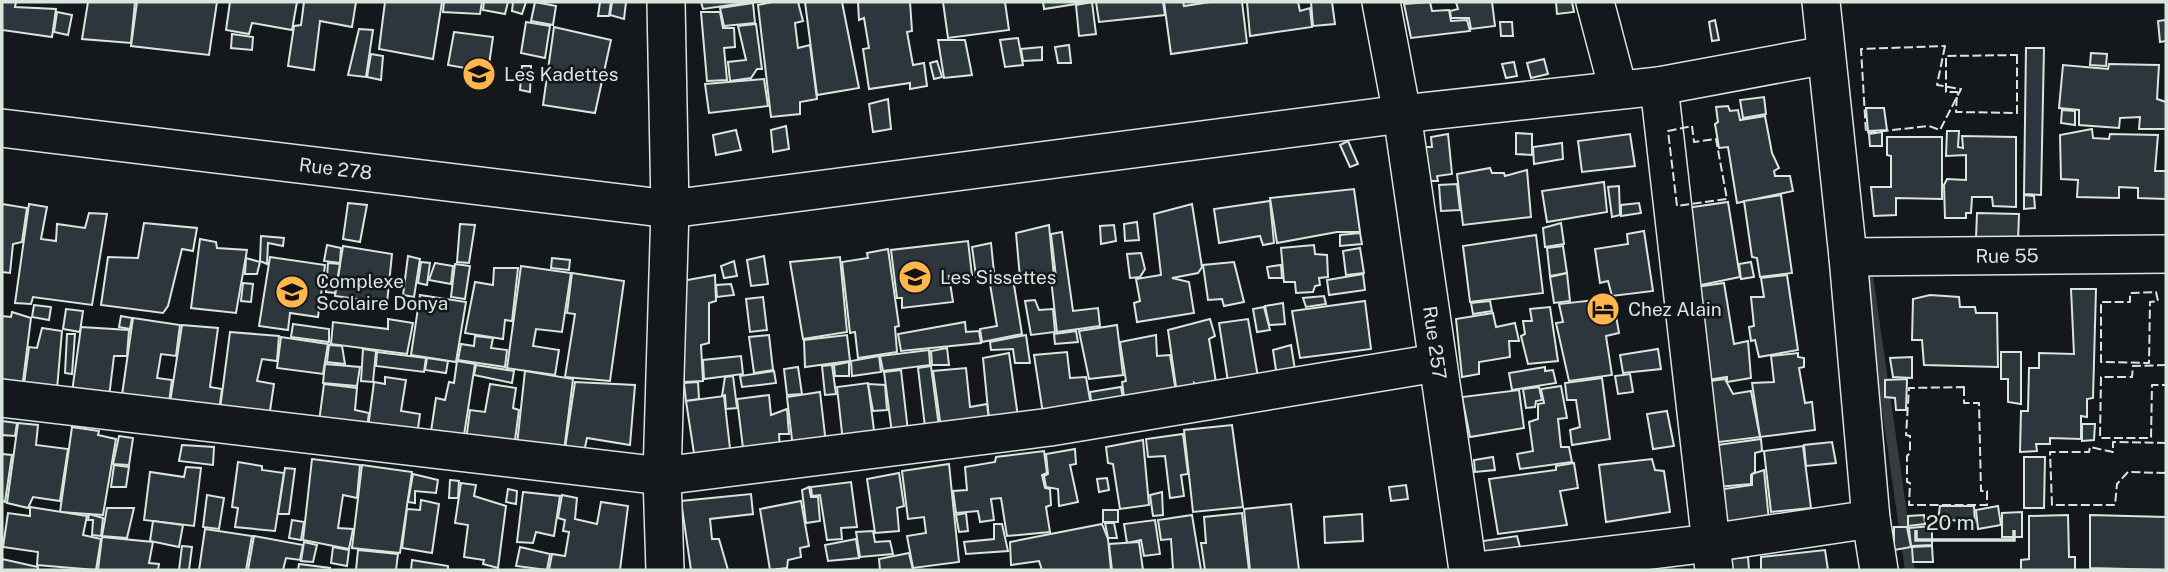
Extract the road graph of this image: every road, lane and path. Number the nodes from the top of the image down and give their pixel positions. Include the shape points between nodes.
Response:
1 (666, 2) edge
2 (1381, 2) edge
3 (1595, 2) edge
4 (1821, 2) edge
5 (1826, 55) junction
6 (1659, 86) junction
7 (1618, 89) junction
8 (1402, 114) junction
9 (2, 128) edge
10 (670, 209) junction
11 (2166, 254) edge
12 (1848, 257) junction
13 (1436, 363) junction
14 (2, 398) edge
15 (662, 476) junction
16 (1871, 519) junction
17 (1712, 557) edge
18 (665, 570) edge
19 (1468, 570) edge
20 (1485, 570) edge
21 (1879, 570) edge

1 - 10 street
2 - 8 street, Rue 257
3 - 7 street
4 - 5 street
5 - 6 street, Rue 278
5 - 12 street
6 - 7 street, Rue 278
6 - 17 street
7 - 8 street, Rue 278
8 - 10 street, Rue 278
8 - 13 street, Rue 257
9 - 10 street, Rue 278
10 - 15 street
11 - 12 street, Rue 55
12 - 16 street
13 - 15 street via 1050,427
13 - 19 street, Rue 257
14 - 15 street
15 - 18 street
16 - 17 street
16 - 21 street
17 - 20 street

